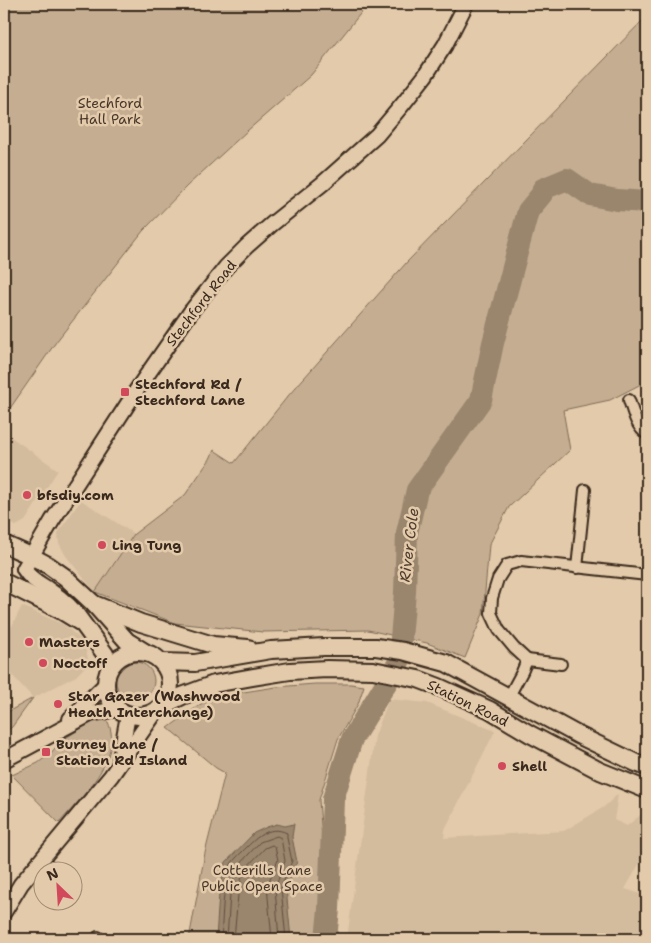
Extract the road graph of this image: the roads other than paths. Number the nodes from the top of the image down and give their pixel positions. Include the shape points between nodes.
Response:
1 (466, 4) edge
2 (629, 400) dead end
3 (647, 434) edge
4 (585, 490) dead end
5 (4, 544) edge
6 (32, 556) junction
7 (577, 568) junction
8 (647, 575) edge
9 (4, 582) edge
10 (94, 604) junction
11 (83, 624) junction
12 (271, 650) junction
13 (145, 652) junction
14 (527, 660) junction
15 (162, 662) junction
16 (561, 664) dead end
17 (110, 666) junction
18 (105, 685) junction
19 (508, 698) junction
20 (159, 708) junction
21 (122, 712) junction
22 (59, 731) junction
23 (4, 760) edge
24 (119, 764) junction
25 (647, 766) edge
26 (647, 790) edge
27 (4, 912) edge

1 - 6 main road, Stechford Road via 430,68 377,135 248,246 226,267 192,310 140,385
2 - 3 street via 638,424
4 - 7 street
5 - 6 main road
6 - 10 main road via 65,577
6 - 11 main road, Stechford Road via 24,571 73,609
7 - 8 street
7 - 14 street via 520,561 507,565 498,579 491,613 499,630
9 - 11 main road
10 - 12 main road via 141,623 213,644
10 - 13 main road via 127,641
11 - 17 main road
12 - 15 main road via 196,663
12 - 19 main road, Station Road via 338,646 404,651 446,663
13 - 15 main road
13 - 17 main road via 129,652
14 - 16 street
14 - 19 street
15 - 20 main road via 170,678 170,686
17 - 18 main road
18 - 21 main road via 108,698
18 - 22 main road
19 - 25 main road, Station Road
20 - 21 main road via 138,716
20 - 24 main road
20 - 26 main road, Station Road via 214,684 253,676 327,669 373,670 418,679 490,710 600,771
21 - 22 main road via 90,714
21 - 24 main road
22 - 23 main road
24 - 27 main road via 21,884

